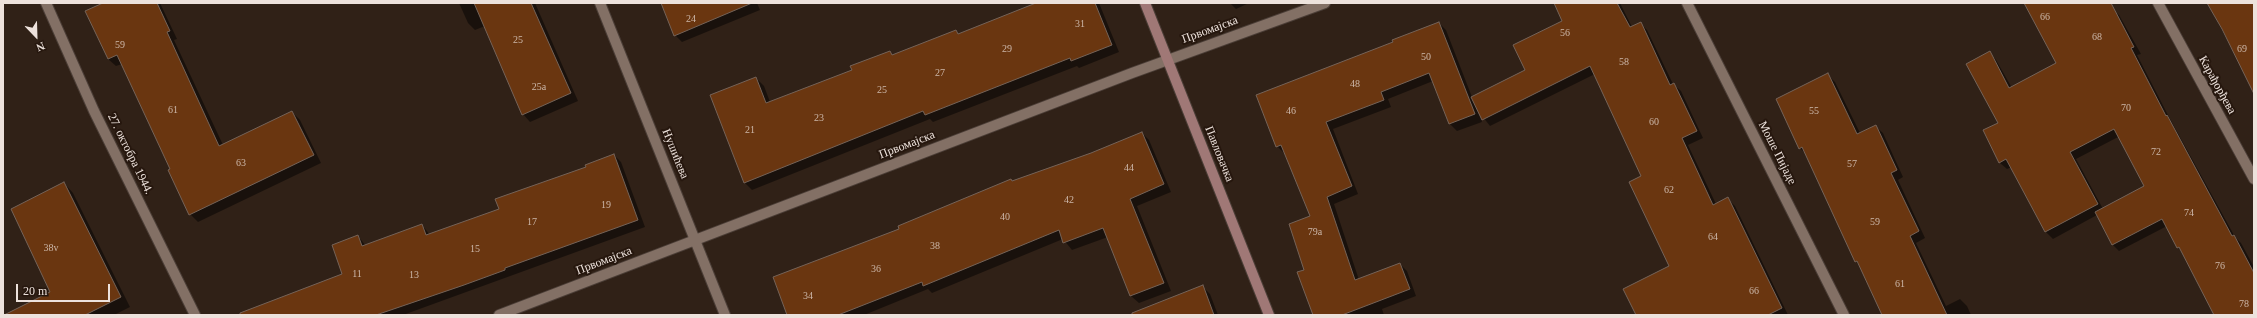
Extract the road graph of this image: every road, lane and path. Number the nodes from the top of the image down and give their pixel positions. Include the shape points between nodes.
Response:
1 (46, 3) edge
2 (600, 3) edge
3 (1145, 3) edge
4 (1325, 3) edge
5 (1687, 3) edge
6 (2158, 3) edge
7 (1168, 60) junction
8 (2254, 179) edge
9 (696, 240) junction
10 (195, 315) edge
11 (499, 315) edge
12 (725, 315) edge
13 (1269, 315) edge
14 (1844, 315) edge

1 - 10 street, 27. октобра 1944. via 94,111
2 - 9 street, Нушићева
3 - 7 street, Павловачка
4 - 7 street, Првомајска
5 - 14 street, Моше Пијаде
6 - 8 street, Карађорђева
7 - 9 street, Првомајска
7 - 13 street, Павловачка
9 - 11 street, Првомајска
9 - 12 street, Нушићева

